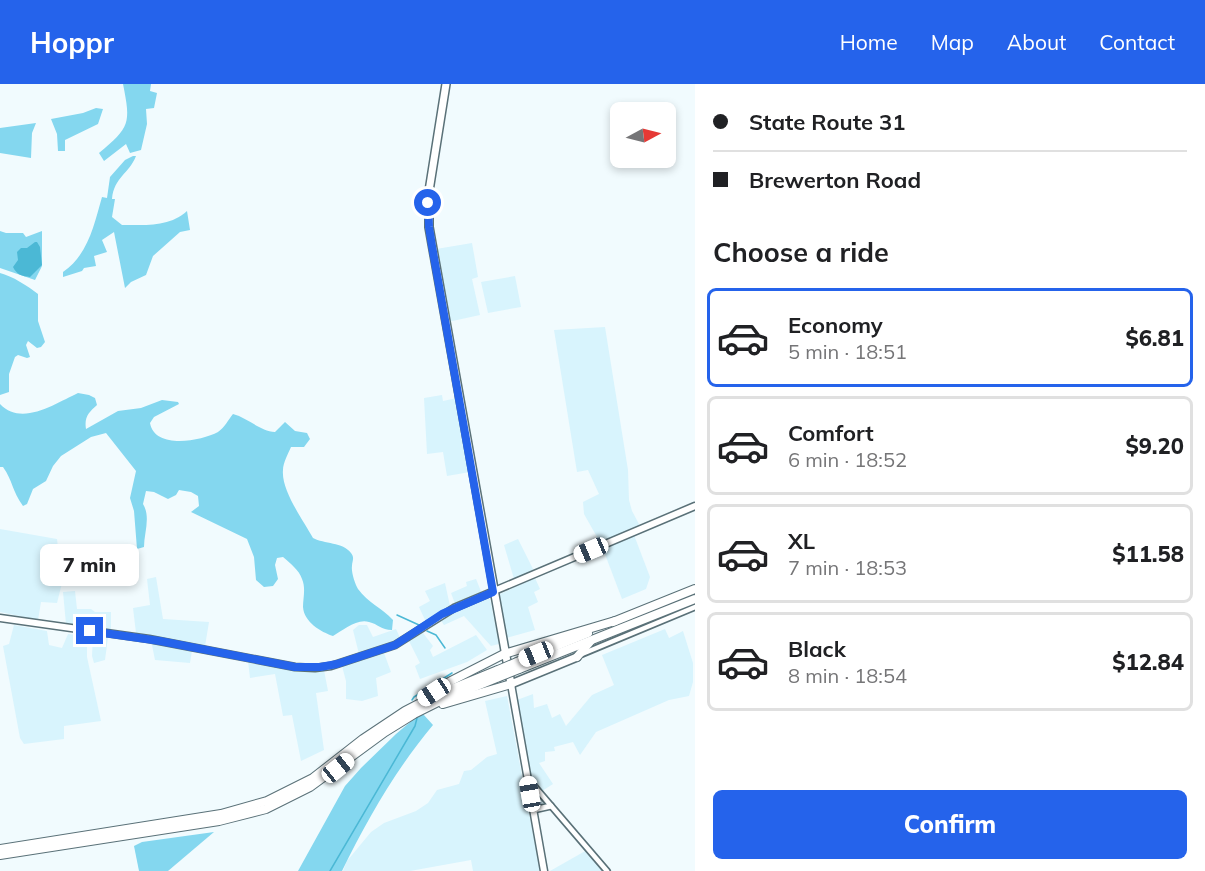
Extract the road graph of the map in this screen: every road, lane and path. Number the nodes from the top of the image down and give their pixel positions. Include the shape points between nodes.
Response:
1 (446, 84) edge
2 (695, 506) edge
3 (695, 589) edge
4 (493, 592) junction
5 (695, 599) edge
6 (695, 607) edge
7 (0, 618) edge
8 (615, 621) junction
9 (602, 636) junction
10 (589, 648) junction
11 (504, 654) junction
12 (578, 655) joint
13 (518, 665) junction
14 (499, 673) junction
15 (510, 683) junction
16 (416, 705) junction
17 (414, 714) junction
18 (527, 777) junction
19 (552, 806) junction
20 (533, 810) junction
21 (0, 849) edge
22 (0, 855) edge
23 (544, 871) edge
24 (607, 871) edge

1 - 4 highway via 428,203 429,227
2 - 4 main road
3 - 8 highway
4 - 7 main road via 442,614 395,645 315,668
4 - 11 highway
5 - 9 highway
6 - 10 street
8 - 11 highway
8 - 13 highway
9 - 10 highway
9 - 13 highway
10 - 12 highway
11 - 15 highway
11 - 16 highway via 451,681
12 - 15 highway
13 - 14 highway, bridge
14 - 16 highway
14 - 17 highway
15 - 17 highway
15 - 18 main road
16 - 21 highway via 313,777 256,805
17 - 22 highway via 310,787 266,809 219,821
18 - 19 street
18 - 20 main road
19 - 20 main road
19 - 24 street
20 - 23 main road

